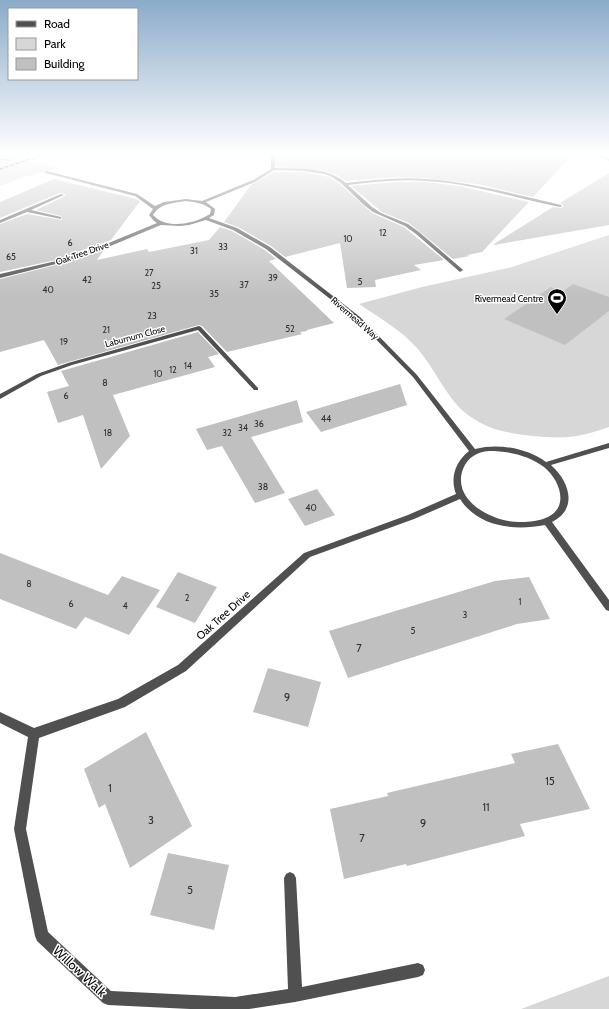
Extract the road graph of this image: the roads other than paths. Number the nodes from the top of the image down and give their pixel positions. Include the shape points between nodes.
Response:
1 (49, 201) edge
2 (145, 201) edge
3 (178, 201) edge
4 (195, 201) edge
5 (360, 201) edge
6 (525, 201) edge
7 (203, 202) joint
8 (560, 206) dead end
9 (155, 208) junction
10 (28, 211) junction
11 (59, 218) dead end
12 (207, 219) junction
13 (0, 222) edge
14 (162, 223) junction
15 (460, 270) dead end
16 (0, 276) edge
17 (256, 389) dead end
18 (0, 396) edge
19 (609, 445) edge
20 (474, 452) junction
21 (547, 464) junction
22 (461, 495) junction
23 (547, 522) junction
24 (609, 607) edge
25 (0, 717) edge
26 (34, 734) junction
27 (290, 878) dead end
28 (418, 970) dead end
29 (294, 995) junction

1 - 10 street
2 - 9 street
3 - 9 street
4 - 7 street
5 - 15 street via 372,210 412,228
6 - 8 street
7 - 12 street via 213,209 212,215
9 - 14 street via 151,215 153,219
10 - 11 street
10 - 13 street
12 - 14 street via 180,225
12 - 20 street, Rivermead Way via 236,229 268,248 358,318 415,376
14 - 16 street, Oak Tree Drive via 101,248 58,262
17 - 18 street, Laburnum Close via 199,328 70,364 38,375
19 - 21 street
20 - 21 street via 506,449 524,453
20 - 22 street via 464,459 456,473
21 - 23 street via 560,479 565,492 565,502 558,514
22 - 23 street via 470,507 500,522 520,526
22 - 26 street, Oak Tree Drive via 411,517 307,555 182,668 121,703
23 - 24 street
25 - 26 street
26 - 29 street, Willow Walk via 20,829 42,936 108,998 235,1004
27 - 29 street
28 - 29 street, Willow Walk

